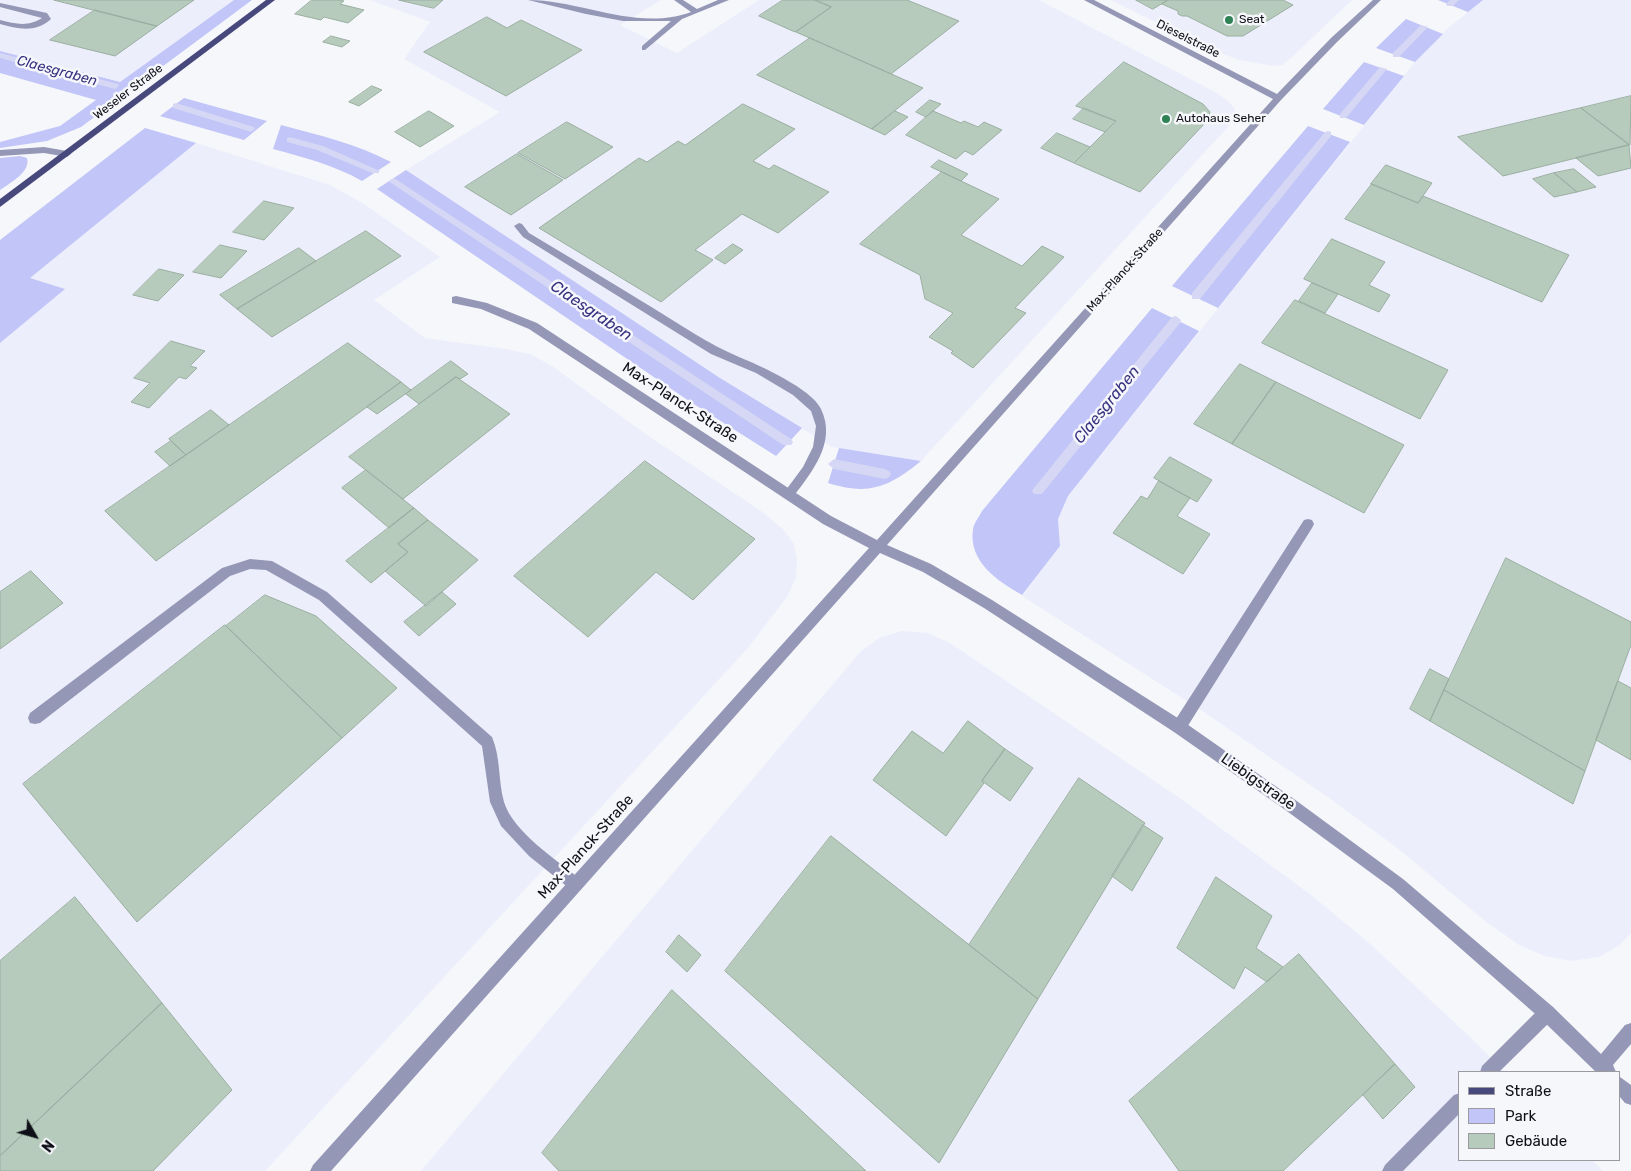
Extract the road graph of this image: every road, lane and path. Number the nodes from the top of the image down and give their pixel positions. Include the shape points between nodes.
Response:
1 (271, 0) edge
2 (532, 0) edge
3 (678, 0) edge
4 (725, 0) edge
5 (1088, 0) edge
6 (1377, 0) edge
7 (0, 5) edge
8 (695, 11) junction
9 (680, 17) junction
10 (0, 22) edge
11 (645, 48) dead end
12 (1278, 98) junction
13 (0, 153) edge
14 (67, 154) junction
15 (0, 204) edge
16 (519, 226) dead end
17 (456, 300) dead end
18 (789, 494) junction
19 (1308, 524) dead end
20 (880, 547) junction
21 (35, 718) dead end
22 (1179, 727) junction
23 (575, 884) junction
24 (1547, 1013) junction
25 (1631, 1030) edge
26 (1605, 1069) edge
27 (1489, 1071) edge
28 (1621, 1086) edge
29 (1631, 1097) edge
30 (1458, 1103) edge
31 (319, 1171) edge
32 (1391, 1171) edge

1 - 14 main road, Weseler Straße
2 - 9 street via 629,19
3 - 8 street
4 - 8 street
5 - 12 street, Dieselstraße
6 - 12 street, Max-Planck-Straße
7 - 10 street via 44,15 47,19 25,28
8 - 9 street
9 - 11 street
12 - 20 street, Max-Planck-Straße
13 - 14 street via 44,150
14 - 15 main road, Weseler Straße
16 - 18 street via 526,235 708,346 760,370 797,392 816,409 822,426 819,447
17 - 18 street, Max-Planck-Straße via 483,306 533,326
18 - 20 street, Max-Planck-Straße via 827,520
19 - 22 street
20 - 22 street, Liebigstraße via 927,568
20 - 23 street, Max-Planck-Straße
21 - 23 street via 226,572 250,564 268,565 323,596 487,742 493,755 500,810 528,845
22 - 24 street, Liebigstraße via 1398,884
23 - 31 street, Max-Planck-Straße
24 - 26 street, Liebigstraße
24 - 27 street
25 - 26 street, Liebigstraße
28 - 29 street
30 - 32 street

